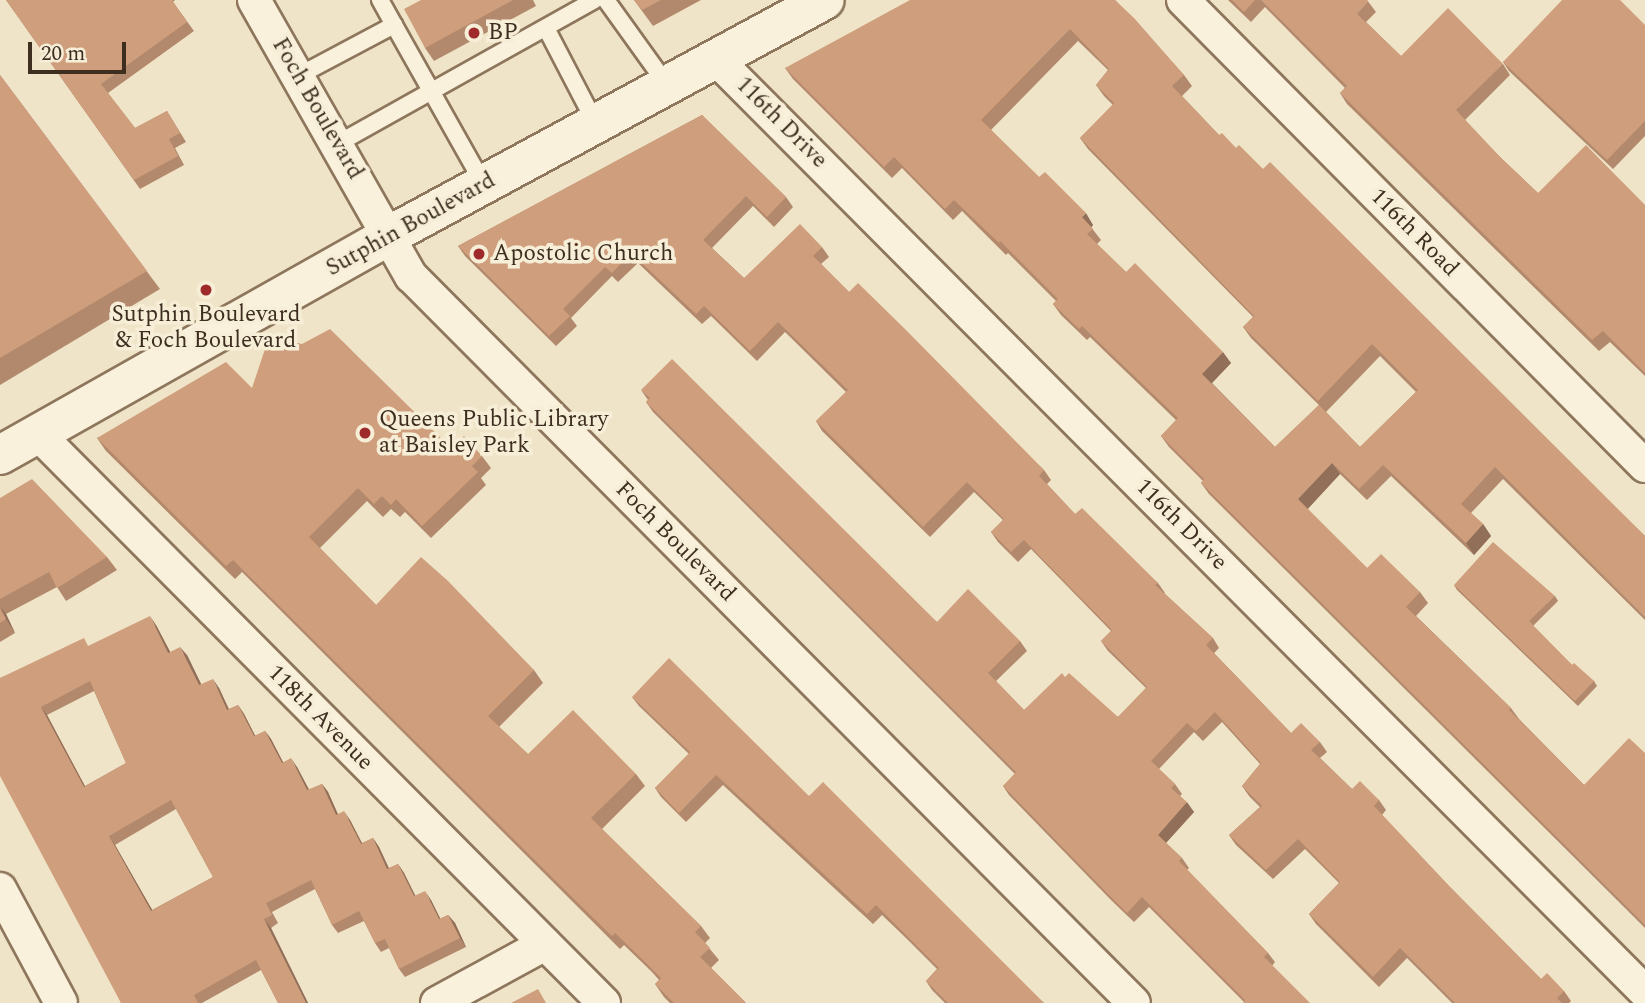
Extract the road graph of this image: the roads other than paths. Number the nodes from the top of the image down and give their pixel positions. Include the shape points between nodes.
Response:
1 (254, 0) edge
2 (380, 0) edge
3 (595, 0) edge
4 (606, 0) edge
5 (825, 0) edge
6 (1183, 0) edge
7 (394, 25) junction
8 (546, 28) junction
9 (716, 59) junction
10 (298, 76) junction
11 (667, 85) junction
12 (430, 91) junction
13 (596, 124) junction
14 (337, 144) junction
15 (484, 185) junction
16 (390, 235) junction
17 (37, 433) junction
18 (0, 455) edge
19 (1645, 466) edge
20 (0, 889) edge
21 (545, 944) junction
22 (1645, 992) edge
23 (61, 1003) edge
24 (437, 1003) edge
25 (604, 1003) edge
26 (1134, 1003) edge

1 - 10 street, Foch Boulevard
2 - 7 lane
3 - 8 lane
4 - 11 lane
5 - 9 main road, Sutphin Boulevard
6 - 19 street, 116th Road
7 - 10 lane
7 - 12 lane
8 - 12 lane
8 - 13 lane
9 - 11 main road, Sutphin Boulevard
9 - 22 street, 116th Drive
10 - 14 street, Foch Boulevard
11 - 13 main road, Sutphin Boulevard
12 - 14 lane
12 - 15 lane
13 - 15 main road, Sutphin Boulevard
14 - 16 street, Foch Boulevard
15 - 16 main road, Sutphin Boulevard
16 - 17 main road, Sutphin Boulevard
16 - 26 street, Foch Boulevard via 411,276
17 - 18 main road, Sutphin Boulevard
17 - 21 street, 118th Avenue
20 - 23 street
21 - 24 street
21 - 25 street, 118th Avenue

